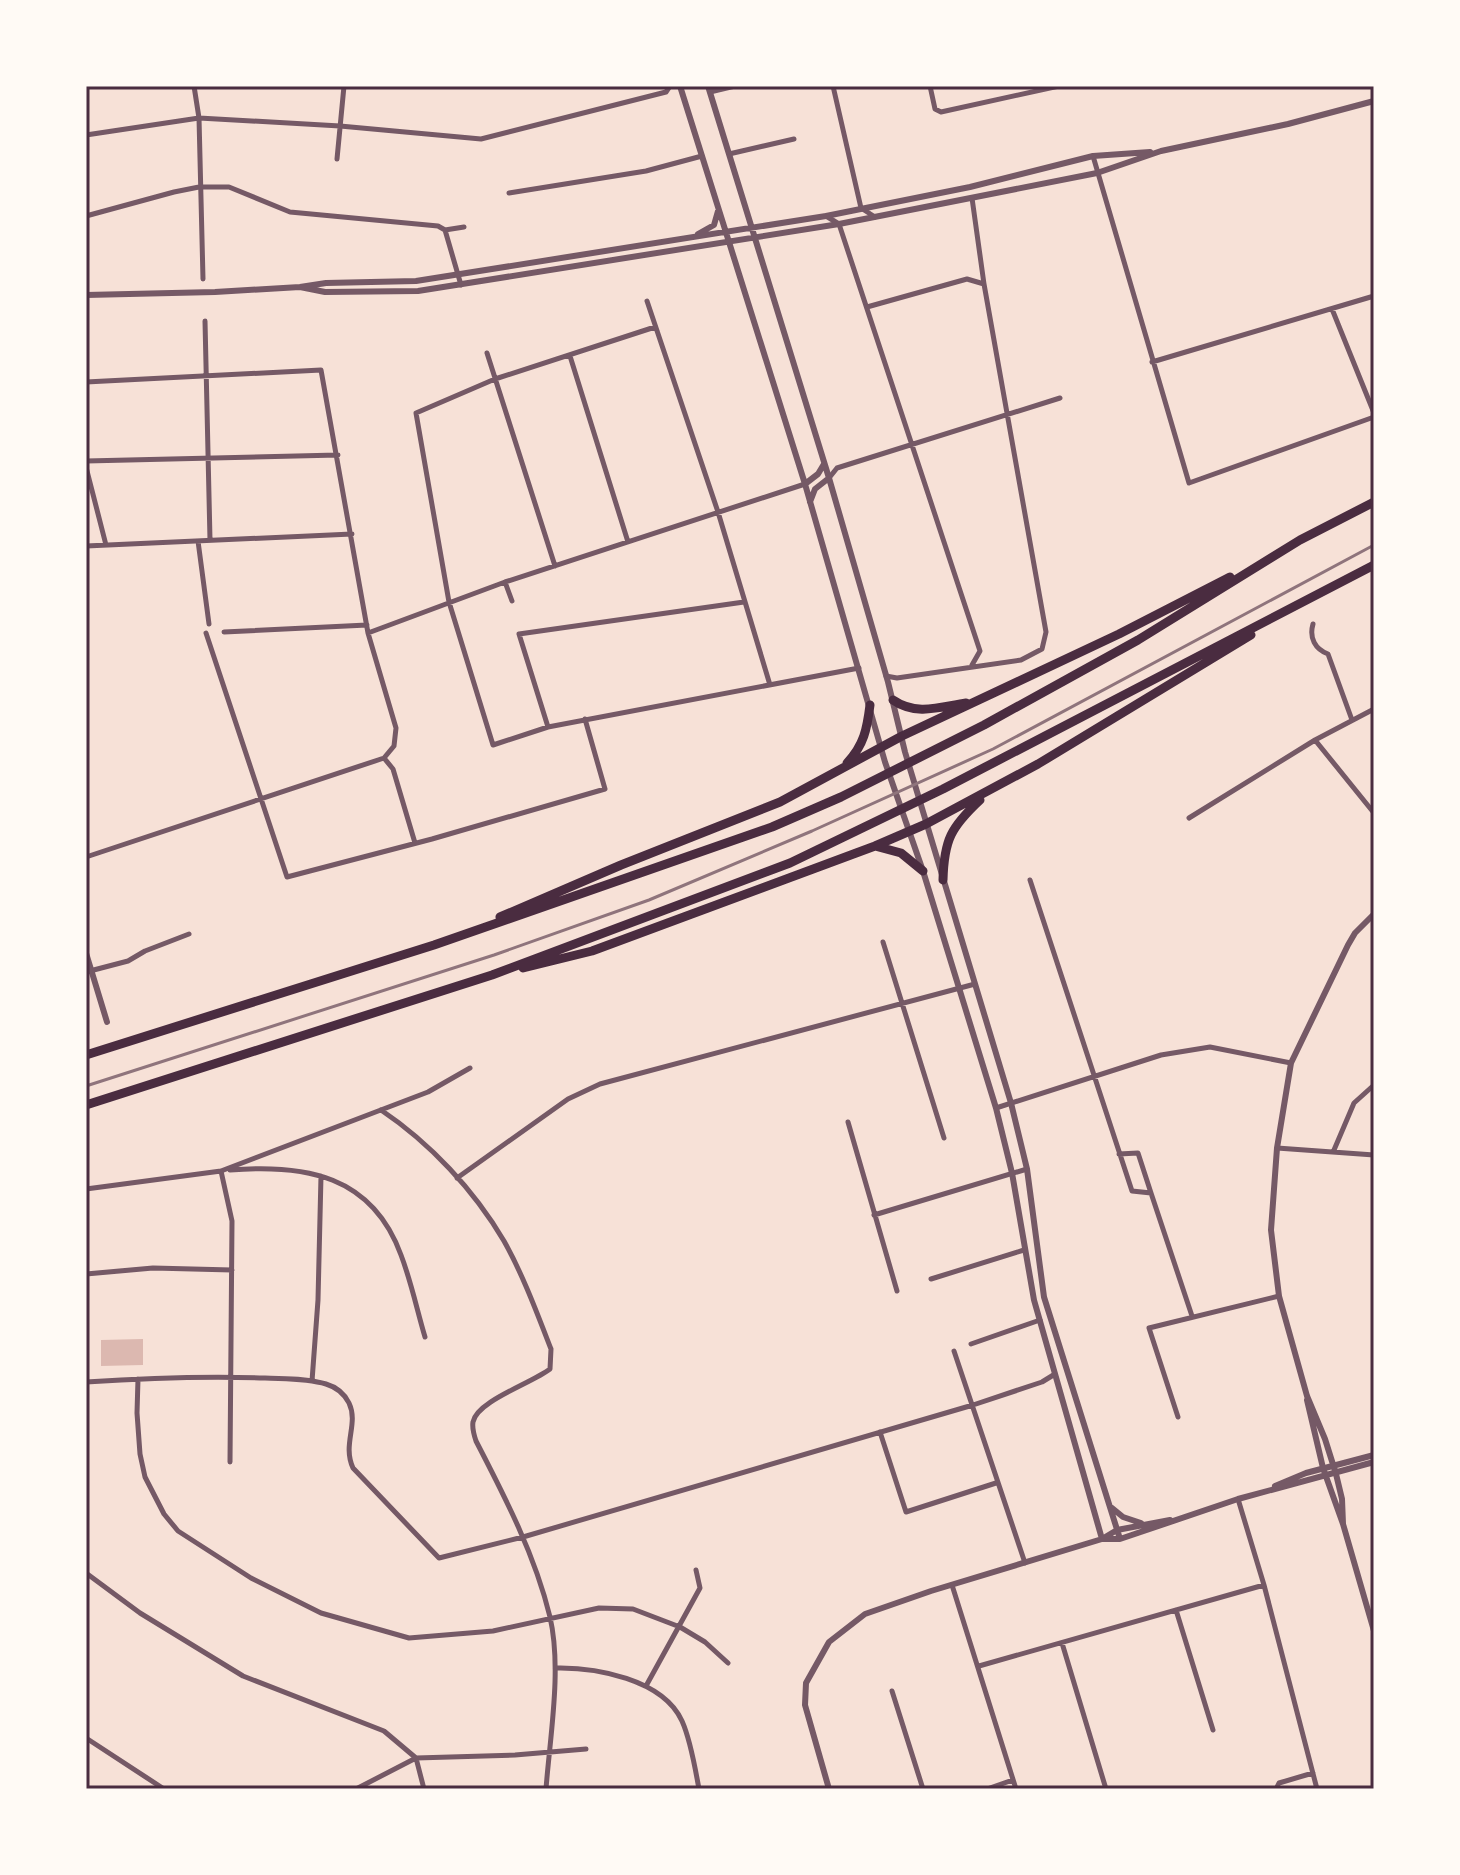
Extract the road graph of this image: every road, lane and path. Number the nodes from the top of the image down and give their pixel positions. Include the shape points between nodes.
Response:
1 (194, 86) edge
2 (344, 86) edge
3 (670, 86) edge
4 (680, 86) edge
5 (735, 86) edge
6 (833, 86) edge
7 (930, 86) edge
8 (1059, 86) edge
9 (709, 89) edge
10 (1374, 101) edge
11 (199, 118) junction
12 (340, 126) junction
13 (86, 135) edge
14 (794, 139) dead end
15 (1161, 151) junction
16 (729, 154) junction
17 (702, 156) junction
18 (1093, 156) junction
19 (337, 159) dead end
20 (1097, 173) junction
21 (982, 184) junction
22 (199, 187) junction
23 (509, 193) dead end
24 (972, 198) junction
25 (861, 208) junction
26 (718, 210) junction
27 (86, 216) edge
28 (826, 216) junction
29 (875, 217) junction
30 (839, 224) junction
31 (464, 227) dead end
32 (752, 227) junction
33 (445, 230) junction
34 (724, 232) junction
35 (695, 236) junction
36 (755, 237) junction
37 (727, 241) junction
38 (459, 274) junction
39 (203, 279) dead end
40 (984, 284) junction
41 (461, 285) junction
42 (300, 287) junction
43 (86, 295) edge
44 (1374, 296) edge
45 (647, 301) dead end
46 (867, 307) junction
47 (1332, 309) junction
48 (205, 321) dead end
49 (655, 327) junction
50 (487, 353) dead end
51 (570, 356) junction
52 (1152, 362) junction
53 (207, 375) junction
54 (495, 379) junction
55 (86, 382) edge
56 (1060, 398) dead end
57 (1008, 415) junction
58 (1374, 415) edge
59 (910, 446) junction
60 (338, 455) junction
61 (209, 459) junction
62 (824, 463) junction
63 (86, 464) edge
64 (837, 468) junction
65 (829, 478) junction
66 (805, 484) junction
67 (810, 502) junction
68 (1374, 502) edge
69 (718, 512) junction
70 (352, 534) junction
71 (210, 540) junction
72 (1300, 540) junction
73 (198, 541) junction
74 (628, 542) junction
75 (106, 545) junction
76 (86, 546) edge
77 (1374, 565) edge
78 (555, 566) junction
79 (505, 582) junction
80 (1326, 591) junction
81 (512, 601) dead end
82 (449, 602) junction
83 (744, 602) junction
84 (209, 624) dead end
85 (1313, 624) dead end
86 (367, 625) junction
87 (224, 632) dead end
88 (206, 633) dead end
89 (368, 633) junction
90 (980, 651) junction
91 (990, 664) junction
92 (972, 665) junction
93 (860, 668) junction
94 (886, 676) junction
95 (897, 678) junction
96 (770, 685) junction
97 (890, 688) junction
98 (893, 700) junction
99 (981, 700) junction
100 (870, 705) junction
101 (1374, 709) edge
102 (585, 719) junction
103 (1352, 720) junction
104 (548, 727) junction
105 (902, 736) junction
106 (1315, 740) junction
107 (882, 747) junction
108 (384, 758) junction
109 (841, 770) junction
110 (988, 792) junction
111 (261, 799) junction
112 (1374, 813) edge
113 (1189, 818) dead end
114 (926, 824) junction
115 (909, 831) junction
116 (415, 843) junction
117 (875, 846) junction
118 (86, 857) edge
119 (923, 871) junction
120 (943, 880) junction
121 (1030, 880) dead end
122 (1374, 914) edge
123 (189, 934) dead end
124 (883, 942) dead end
125 (434, 945) junction
126 (86, 953) edge
127 (88, 971) edge
128 (492, 975) junction
129 (975, 984) junction
130 (961, 988) junction
131 (901, 1004) junction
132 (107, 1022) dead end
133 (86, 1055) edge
134 (1291, 1063) junction
135 (470, 1068) dead end
136 (1094, 1078) junction
137 (1374, 1085) edge
138 (1011, 1103) junction
139 (86, 1105) edge
140 (996, 1108) junction
141 (381, 1110) junction
142 (848, 1122) dead end
143 (944, 1138) dead end
144 (1277, 1148) junction
145 (1334, 1150) junction
146 (1119, 1154) junction
147 (1374, 1155) edge
148 (1027, 1169) junction
149 (221, 1171) junction
150 (1012, 1173) junction
151 (321, 1176) junction
152 (457, 1178) junction
153 (86, 1189) edge
154 (1151, 1193) junction
155 (874, 1215) junction
156 (1024, 1250) junction
157 (232, 1270) junction
158 (86, 1274) edge
159 (931, 1279) dead end
160 (897, 1291) dead end
161 (1279, 1296) junction
162 (1192, 1316) junction
163 (1040, 1320) junction
164 (425, 1337) dead end
165 (971, 1344) dead end
166 (954, 1351) dead end
167 (1055, 1374) junction
168 (229, 1377) junction
169 (138, 1379) junction
170 (312, 1381) junction
171 (86, 1382) edge
172 (1307, 1396) junction
173 (973, 1405) junction
174 (1178, 1417) dead end
175 (880, 1432) junction
176 (1374, 1455) edge
177 (230, 1462) dead end
178 (1374, 1462) edge
179 (1333, 1465) junction
180 (1323, 1468) junction
181 (1336, 1474) junction
182 (1325, 1477) junction
183 (997, 1483) junction
184 (1264, 1491) junction
185 (1238, 1499) junction
186 (1110, 1505) junction
187 (1170, 1520) junction
188 (1144, 1524) junction
189 (1343, 1524) junction
190 (1117, 1530) junction
191 (523, 1537) junction
192 (1102, 1539) junction
193 (1120, 1539) junction
194 (1025, 1564) junction
195 (696, 1570) dead end
196 (86, 1573) edge
197 (952, 1585) junction
198 (1264, 1585) junction
199 (1176, 1610) junction
200 (550, 1618) junction
201 (680, 1627) junction
202 (1374, 1631) edge
203 (1062, 1643) junction
204 (728, 1663) dead end
205 (979, 1666) junction
206 (555, 1668) junction
207 (646, 1686) junction
208 (892, 1691) dead end
209 (1213, 1730) dead end
210 (86, 1738) edge
211 (586, 1749) dead end
212 (548, 1751) junction
213 (416, 1758) junction
214 (1313, 1773) junction
215 (1013, 1780) junction
216 (164, 1789) edge
217 (356, 1789) edge
218 (424, 1789) edge
219 (546, 1789) edge
220 (699, 1789) edge
221 (829, 1789) edge
222 (923, 1789) edge
223 (987, 1789) edge
224 (1016, 1789) edge
225 (1106, 1789) edge
226 (1276, 1789) edge
227 (1317, 1789) edge

1 - 11 street
2 - 12 street
3 - 12 street via 666,92 481,139
4 - 17 street
5 - 9 street
6 - 25 street
7 - 8 street via 935,109 941,112
9 - 16 street
10 - 15 street
11 - 12 street
11 - 13 street
11 - 22 street
12 - 19 street
14 - 16 street
15 - 18 street
15 - 20 street
16 - 32 street
17 - 23 street via 646,171
17 - 26 street
18 - 20 street
18 - 21 street
20 - 24 street
20 - 52 street
21 - 24 street
21 - 25 street
22 - 27 street
22 - 33 street via 238,189 290,212
22 - 39 street
24 - 29 street
24 - 40 street
25 - 28 street
25 - 29 street
26 - 34 street
26 - 35 street via 714,225
28 - 30 street
28 - 32 street
29 - 30 street
30 - 36 street
30 - 46 street
31 - 33 street
32 - 34 street
32 - 36 street
33 - 38 street
34 - 35 street
34 - 37 street
35 - 38 street
36 - 37 street
36 - 62 street
37 - 41 street
37 - 66 street
38 - 41 street
38 - 42 street
40 - 46 street via 967,279
40 - 57 street
41 - 42 street via 418,291 325,292
42 - 43 street
44 - 47 street
45 - 49 street
46 - 59 street
47 - 52 street
47 - 58 street
48 - 53 street
49 - 51 street
49 - 69 street
50 - 54 street
51 - 54 street
51 - 74 street
52 - 58 street via 1189,483
53 - 55 street
53 - 60 street via 321,370
53 - 61 street
54 - 78 street
54 - 82 street via 416,413
56 - 57 street
57 - 59 street
57 - 91 street via 1046,632 1042,649 1021,660
59 - 64 street
59 - 90 street
60 - 61 street
60 - 70 street
61 - 63 street
61 - 71 street
62 - 64 street
62 - 65 street
62 - 66 street
63 - 75 street
64 - 65 street
65 - 67 street via 815,489
65 - 94 street
66 - 67 street
66 - 69 street
67 - 93 street
68 - 72 highway
69 - 74 street
69 - 83 street
70 - 71 street
70 - 86 street
71 - 73 street
72 - 99 highway
72 - 125 highway via 1138,640 841,797 772,827
73 - 75 street
73 - 84 street
74 - 78 street
75 - 76 street
77 - 80 highway
78 - 79 street
79 - 81 street
79 - 82 street
80 - 110 highway
80 - 128 highway via 839,841 749,881
82 - 89 street
82 - 104 street via 493,745
83 - 96 street
83 - 104 street via 519,634
85 - 103 street via 1314,644 1328,654
86 - 87 street
86 - 89 street
88 - 111 street
89 - 108 street via 396,728 394,746
90 - 91 street
90 - 92 street
91 - 92 street
92 - 95 street
93 - 96 street
93 - 100 street
94 - 95 street
94 - 97 street
95 - 97 street
96 - 102 street
97 - 98 street
98 - 99 highway via 924,710
98 - 105 street
99 - 105 highway
100 - 107 street
100 - 109 highway via 862,745
101 - 103 street
102 - 104 street
102 - 116 street via 605,789
103 - 106 street
105 - 107 highway
105 - 114 street
106 - 112 street
106 - 113 street
107 - 109 highway
107 - 115 street
108 - 111 street
108 - 116 street via 393,769
109 - 125 highway via 780,802
110 - 114 highway
110 - 120 highway via 951,831
111 - 116 street via 287,877
111 - 118 street
114 - 115 highway
114 - 120 street
115 - 117 highway
115 - 119 street
117 - 119 highway via 901,853
117 - 128 highway via 592,951
119 - 130 street
120 - 129 street
121 - 136 street
122 - 134 street via 1348,945
123 - 127 street via 128,961
124 - 131 street
125 - 133 highway
126 - 127 street
127 - 132 street
128 - 139 highway
129 - 130 street
129 - 138 street
130 - 131 street
130 - 140 street
131 - 143 street
131 - 152 street via 600,1084 568,1099
134 - 136 street via 1210,1047 1161,1055
134 - 144 street
135 - 141 street
136 - 138 street
136 - 146 street
137 - 145 street via 1354,1103
138 - 140 street
138 - 148 street
140 - 150 street
141 - 149 street
141 - 152 street via 410,1129
142 - 155 street
144 - 145 street
144 - 161 street via 1271,1230
145 - 147 street
146 - 154 street via 1132,1191
146 - 154 street via 1138,1153
148 - 150 street
148 - 186 street via 1044,1297
149 - 151 street via 278,1168
149 - 153 street
149 - 157 street via 232,1221
150 - 155 street
150 - 156 street
151 - 164 street via 354,1191 388,1229
151 - 170 street
152 - 191 street via 504,1241 553,1358 539,1378 485,1405 472,1424
154 - 162 street
155 - 160 street
156 - 159 street
156 - 163 street
157 - 158 street via 153,1268
157 - 168 street
161 - 162 street
161 - 172 street
162 - 174 street via 1149,1328
163 - 165 street
163 - 167 street
166 - 173 street
167 - 173 street
167 - 192 street
168 - 169 street
168 - 170 street
168 - 177 street
169 - 171 street
169 - 200 street via 140,1454 154,1499 178,1531 251,1578 321,1613 409,1638 493,1631
170 - 191 street via 340,1390 353,1417 348,1452 353,1468 439,1558
172 - 179 street
172 - 180 street
173 - 175 street
173 - 183 street
175 - 183 street via 906,1512
175 - 191 street
176 - 179 street
178 - 181 street
179 - 180 street
179 - 181 street
180 - 182 street
180 - 184 street
181 - 182 street
181 - 189 street
182 - 184 street
182 - 189 street
183 - 194 street
184 - 185 street
185 - 187 street
185 - 198 street
186 - 188 street via 1123,1517
186 - 190 street
187 - 188 street
187 - 193 street
188 - 190 street
189 - 202 street
190 - 192 street
190 - 193 street
191 - 200 street
192 - 193 street
192 - 194 street
194 - 197 street
195 - 201 street via 700,1588
196 - 213 street via 243,1676 384,1731
197 - 205 street
197 - 221 street via 865,1614 829,1642 806,1683 805,1705
198 - 199 street
198 - 214 street
199 - 203 street
199 - 209 street
200 - 201 street via 599,1608 633,1609
200 - 206 street
201 - 204 street
201 - 207 street
203 - 205 street
203 - 225 street
205 - 215 street
206 - 207 street via 585,1667
206 - 212 street
207 - 220 street via 682,1720
208 - 222 street
210 - 216 street
211 - 212 street
212 - 213 street
212 - 219 street
213 - 217 street
213 - 218 street
214 - 226 street via 1279,1783
214 - 227 street
215 - 223 street
215 - 224 street

